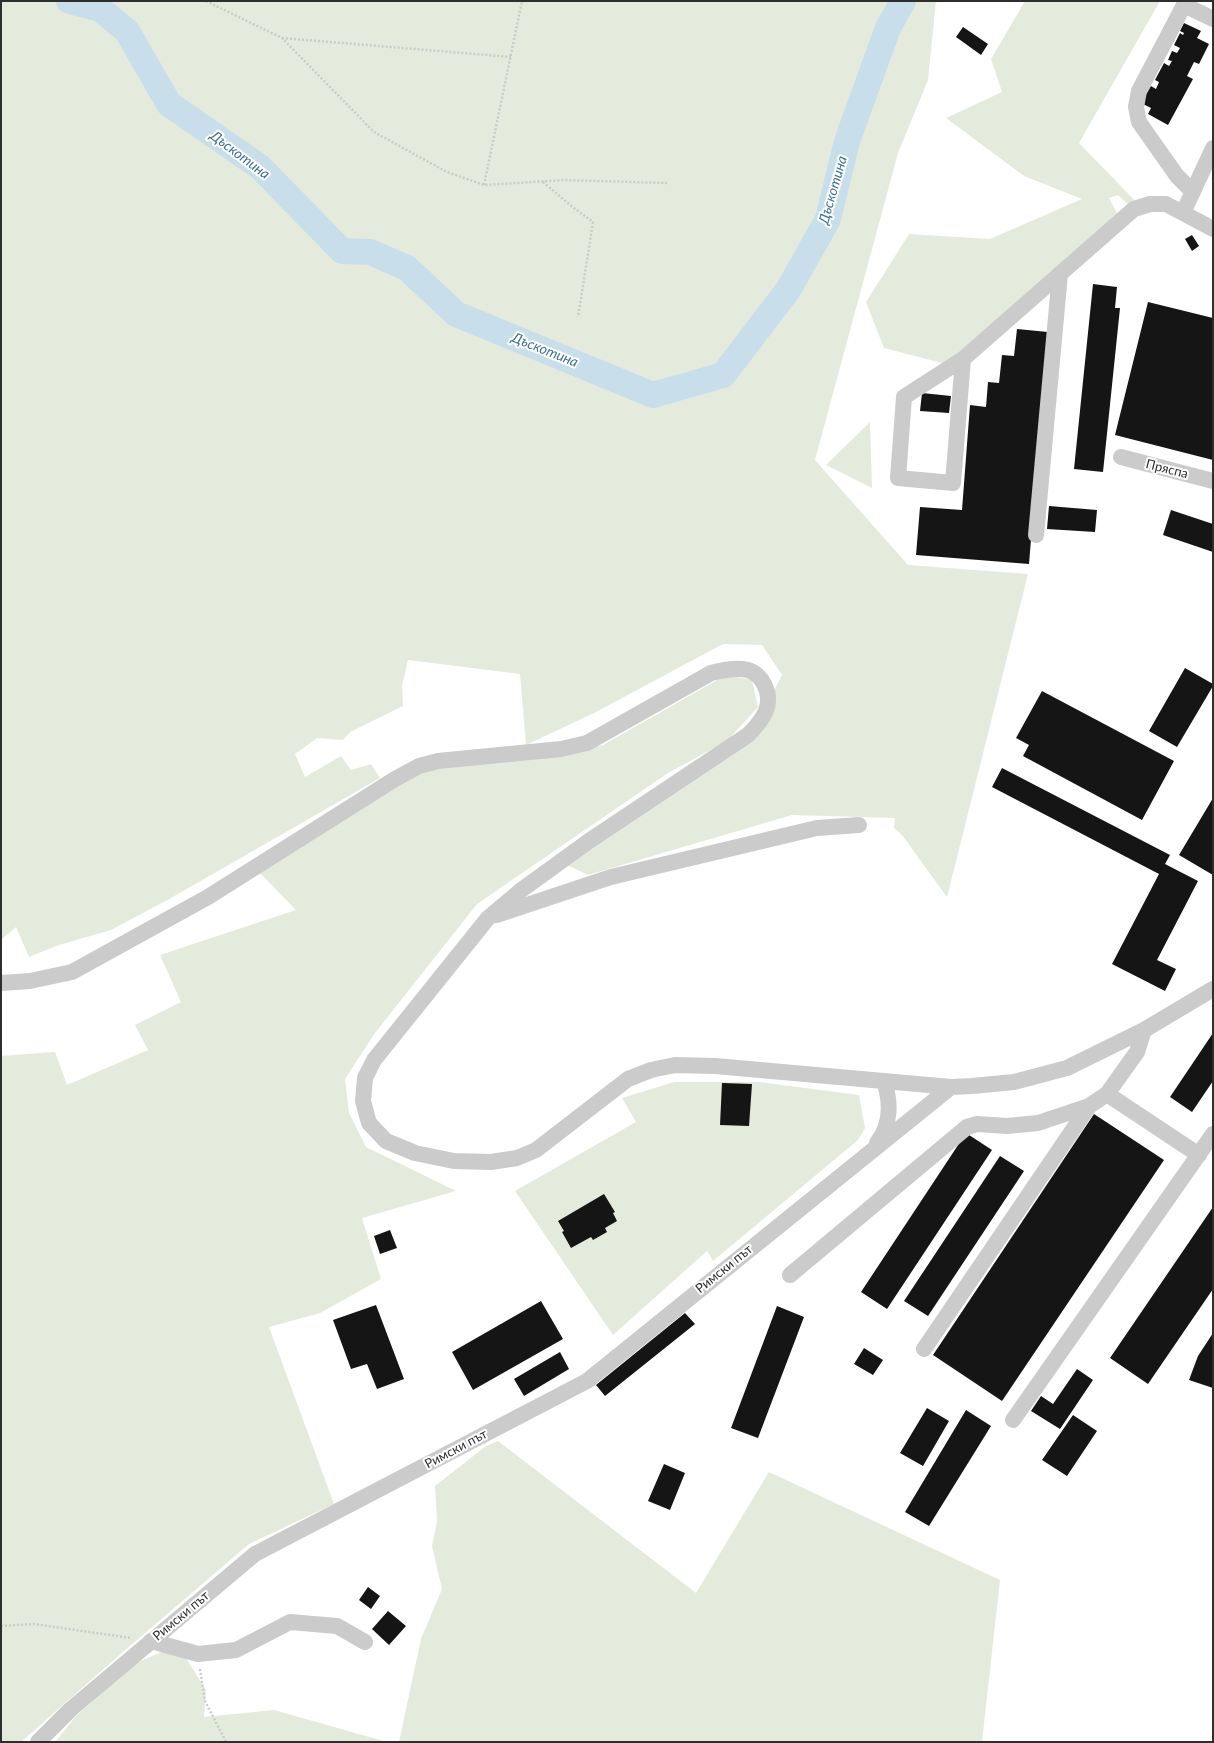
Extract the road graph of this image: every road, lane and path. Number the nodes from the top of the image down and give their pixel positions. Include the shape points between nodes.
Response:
1 (206, 1) edge
2 (522, 1) edge
3 (1213, 19) edge
4 (282, 38) junction
5 (510, 57) junction
6 (1213, 148) edge
7 (543, 182) junction
8 (667, 183) dead end
9 (484, 185) junction
10 (1193, 192) junction
11 (1183, 213) junction
12 (1213, 229) edge
13 (1060, 274) junction
14 (578, 317) dead end
15 (963, 359) junction
16 (1121, 458) dead end
17 (1213, 481) edge
18 (1036, 535) dead end
19 (859, 825) dead end
20 (488, 918) junction
21 (1, 983) edge
22 (1213, 989) edge
23 (1144, 1030) junction
24 (884, 1081) junction
25 (951, 1087) junction
26 (1107, 1094) junction
27 (1089, 1106) junction
28 (1213, 1134) edge
29 (872, 1150) junction
30 (1199, 1155) junction
31 (790, 1275) dead end
32 (924, 1349) dead end
33 (1013, 1420) dead end
34 (1, 1626) edge
35 (151, 1641) junction
36 (365, 1642) dead end
37 (198, 1654) junction
38 (38, 1742) edge
39 (226, 1742) edge

1 - 4 path
2 - 5 path
3 - 10 street via 1184,5 1139,90 1136,107 1138,122 1177,176
4 - 5 path
4 - 9 path via 374,132 447,172
5 - 9 path
6 - 10 street
7 - 8 path via 564,180
7 - 9 path
7 - 14 path via 593,222
10 - 11 street
11 - 12 street
11 - 13 street via 1166,204 1150,204 1134,209
13 - 15 street
13 - 18 street
15 - 15 street via 904,397 898,478 953,483
16 - 17 street, Пряспа
19 - 20 street via 817,828 611,877
20 - 21 street via 520,891 589,841 748,735 761,723 768,707 768,692 762,679 749,670 729,669 711,673 587,743 561,749 438,761 419,766 208,897 72,972 30,981
20 - 24 street via 374,1060 364,1078 363,1101 369,1123 386,1141 415,1153 454,1161 491,1162 517,1158 536,1150 628,1079 651,1070 675,1065 715,1066
22 - 23 street
23 - 25 street via 1050,1074 993,1085
23 - 26 street via 1137,1052
24 - 25 street
24 - 29 street, Римски път via 888,1099 888,1119
25 - 29 street, Римски път
26 - 27 street
26 - 30 street
27 - 31 street via 1038,1123 1007,1126 977,1124 967,1127
27 - 32 street
28 - 30 street
29 - 35 street, Римски път via 587,1381 255,1554
30 - 33 street
34 - 35 path via 34,1624
35 - 37 street
35 - 38 street, Римски път via 71,1708
36 - 37 street via 337,1626 290,1622 236,1650
37 - 39 path via 205,1701

